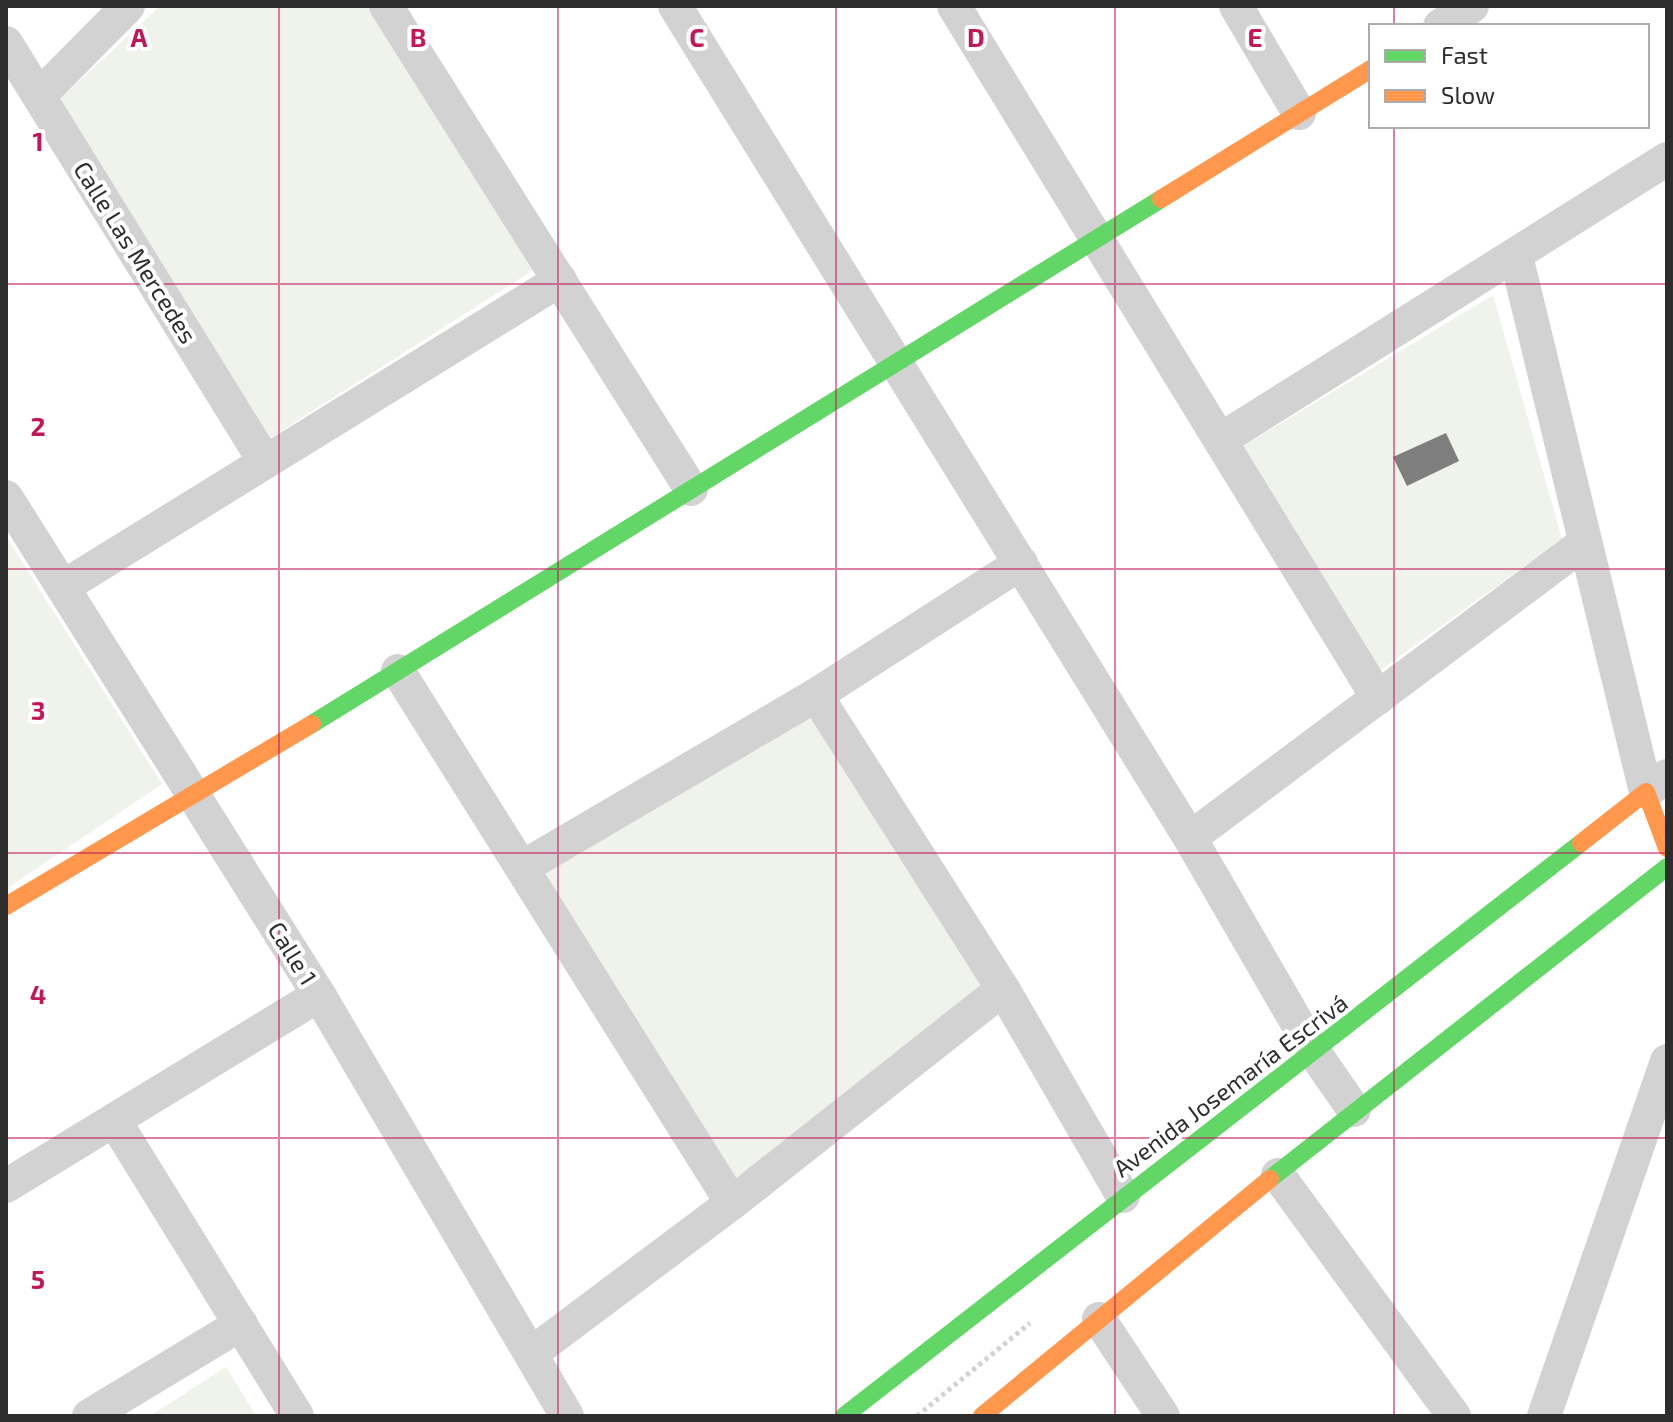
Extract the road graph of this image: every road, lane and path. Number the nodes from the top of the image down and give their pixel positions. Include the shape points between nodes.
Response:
1 (128, 6) edge
2 (386, 6) edge
3 (675, 6) edge
4 (954, 6) edge
5 (1236, 6) edge
6 (1472, 6) edge
7 (1443, 24) edge
8 (6, 43) edge
9 (1369, 70) edge
10 (39, 96) junction
11 (1299, 113) junction
12 (1667, 159) edge
13 (1096, 239) junction
14 (1516, 256) junction
15 (560, 280) junction
16 (895, 363) junction
17 (1220, 440) junction
18 (265, 462) junction
19 (691, 489) junction
20 (6, 497) edge
21 (1583, 544) junction
22 (1021, 563) junction
23 (63, 587) junction
24 (398, 671) junction
25 (816, 695) junction
26 (1378, 698) junction
27 (1657, 784) edge
28 (195, 797) junction
29 (1190, 838) junction
30 (1667, 848) edge
31 (523, 867) junction
32 (1667, 867) edge
33 (6, 906) edge
34 (1003, 989) junction
35 (319, 995) junction
36 (1314, 1052) junction
37 (1667, 1061) edge
38 (1354, 1110) junction
39 (114, 1120) junction
40 (1278, 1175) junction
41 (6, 1186) edge
42 (1123, 1196) junction
43 (732, 1203) junction
44 (1099, 1319) junction
45 (241, 1324) junction
46 (532, 1353) junction
47 (89, 1416) edge
48 (297, 1416) edge
49 (567, 1416) edge
50 (844, 1416) edge
51 (982, 1416) edge
52 (1163, 1416) edge
53 (1454, 1416) edge
54 (1544, 1416) edge

1 - 10 street
2 - 15 street
3 - 16 street
4 - 13 street
5 - 11 street
6 - 7 street
8 - 10 street, Calle Las Mercedes
9 - 11 main road
10 - 18 street, Calle Las Mercedes
11 - 13 main road
12 - 14 street
13 - 16 main road
13 - 17 street
14 - 17 street
14 - 21 street
15 - 18 street
15 - 19 street
16 - 19 main road
16 - 22 street
17 - 26 street
18 - 23 street
19 - 24 main road
20 - 23 street, Calle 1
21 - 26 street
21 - 27 street
22 - 25 street
22 - 29 street
23 - 28 street, Calle 1
24 - 28 main road
24 - 31 street
25 - 31 street
25 - 34 street
26 - 29 street
27 - 30 main road
27 - 36 main road, Avenida Josemaría Escrivá
28 - 33 main road
28 - 35 street, Calle 1
29 - 36 street
31 - 43 street
32 - 38 main road
34 - 42 street
34 - 43 street
35 - 39 street
35 - 46 street, Calle 1
36 - 38 street
36 - 42 main road, Avenida Josemaría Escrivá
37 - 54 street
38 - 40 main road
39 - 41 street
39 - 45 street
40 - 44 main road
40 - 53 street
42 - 50 main road, Avenida Josemaría Escrivá
43 - 46 street
44 - 51 main road
44 - 52 street
45 - 47 street
45 - 48 street
46 - 49 street, Calle 1

